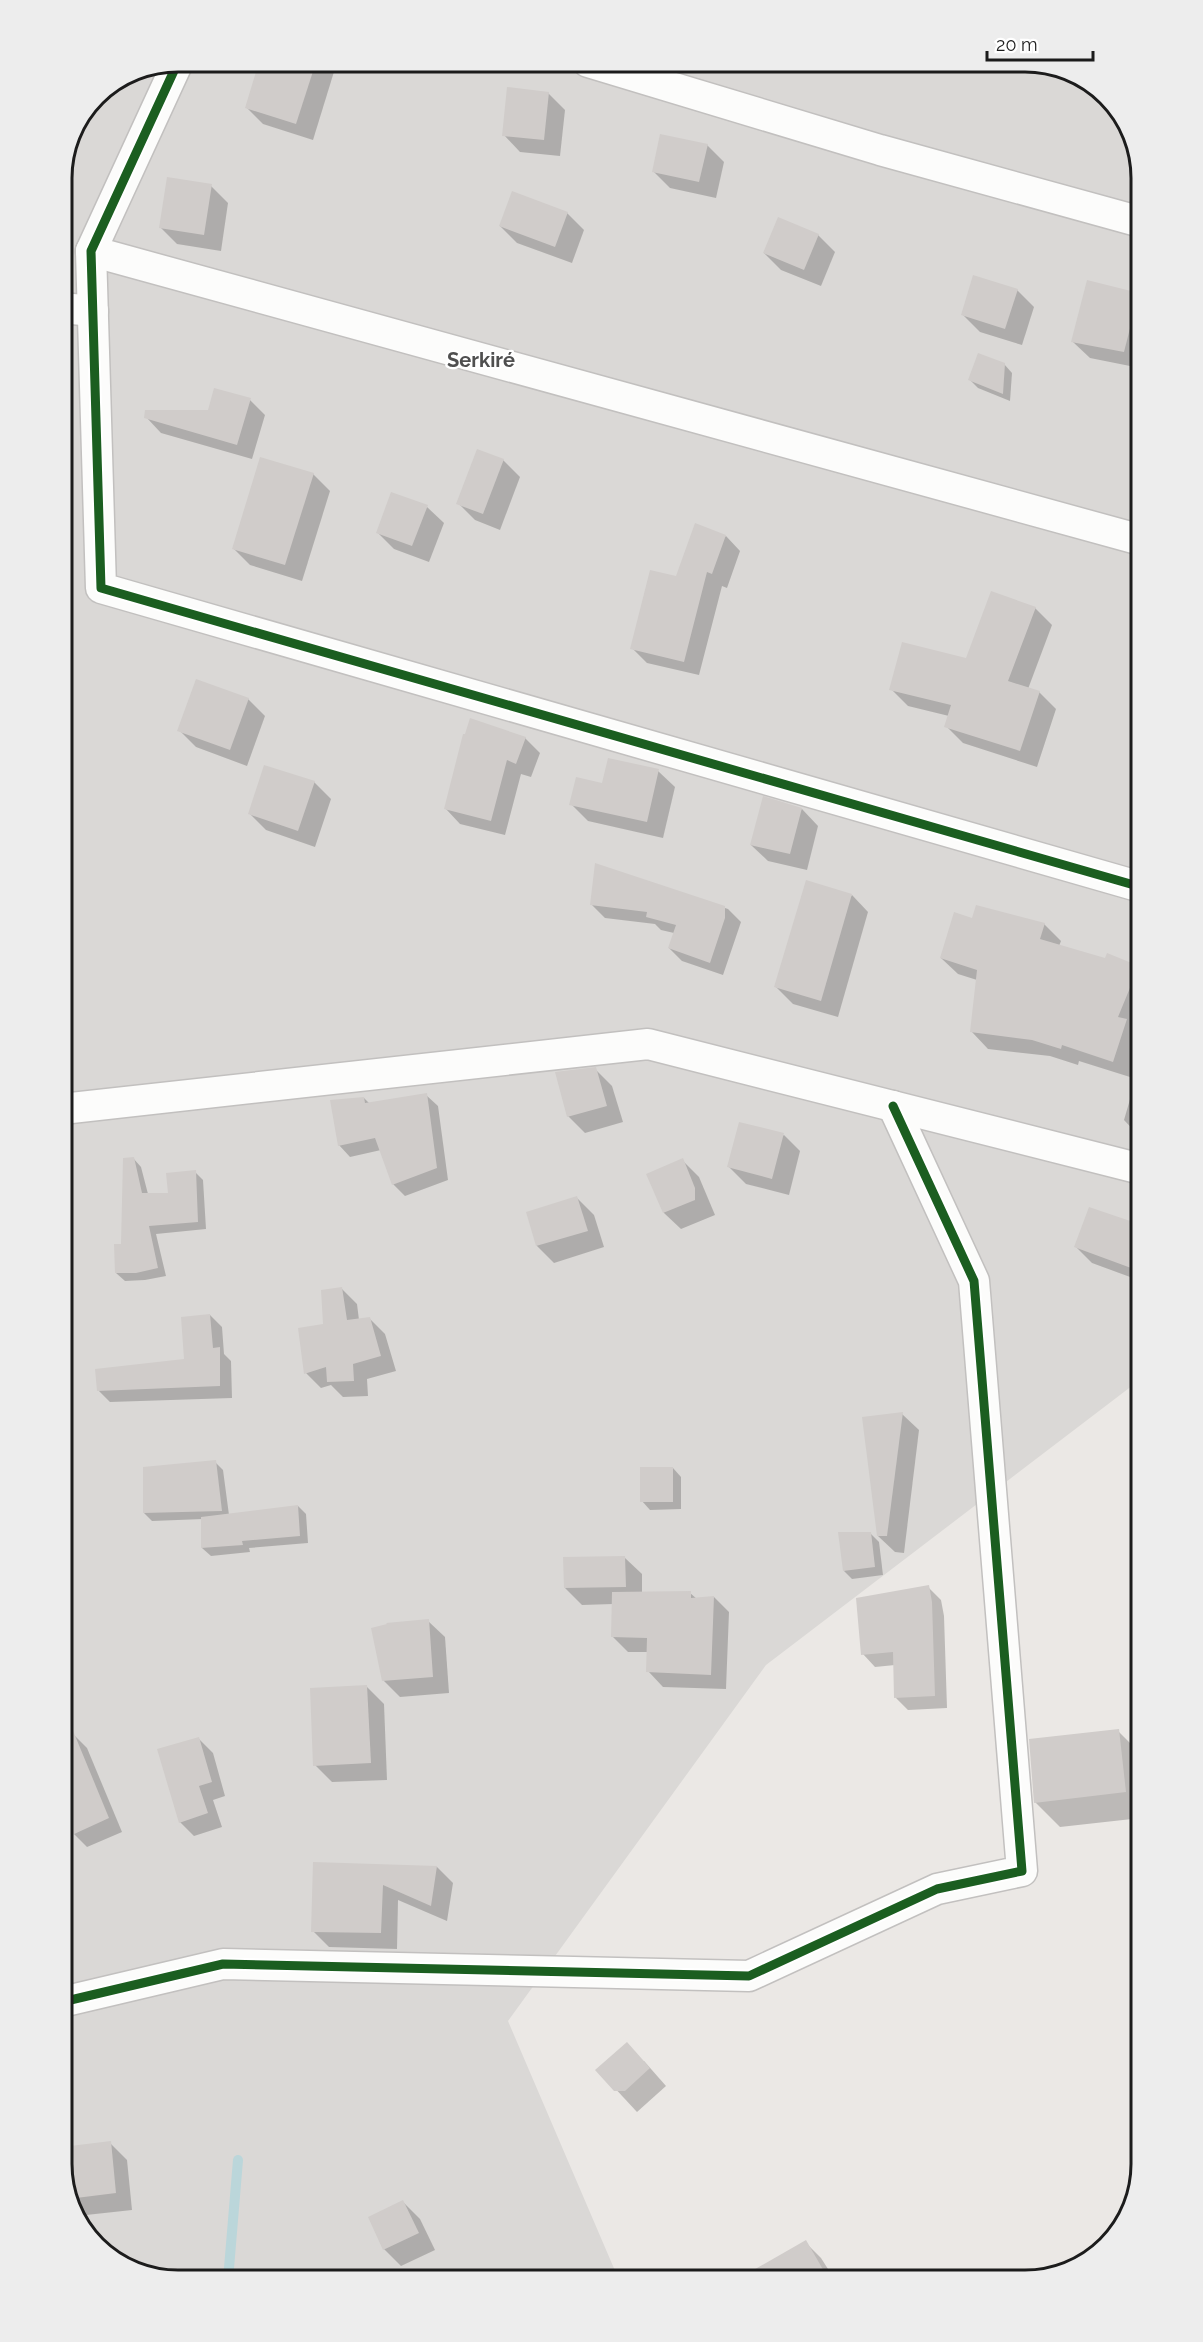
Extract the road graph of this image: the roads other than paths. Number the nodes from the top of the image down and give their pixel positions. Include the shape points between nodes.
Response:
1 (173, 72) edge
2 (621, 72) edge
3 (1131, 219) edge
4 (92, 251) junction
5 (72, 309) edge
6 (93, 311) junction
7 (1131, 537) edge
8 (1131, 884) edge
9 (893, 1106) junction
10 (72, 1108) edge
11 (1131, 1166) edge
12 (72, 2000) edge

1 - 4 street
2 - 3 street via 880,150
4 - 6 street
4 - 7 street
5 - 6 street
6 - 8 street via 101,588
9 - 10 street via 648,1044
9 - 11 street
9 - 12 street via 974,1281 1022,1871 938,1889 749,1976 223,1964

